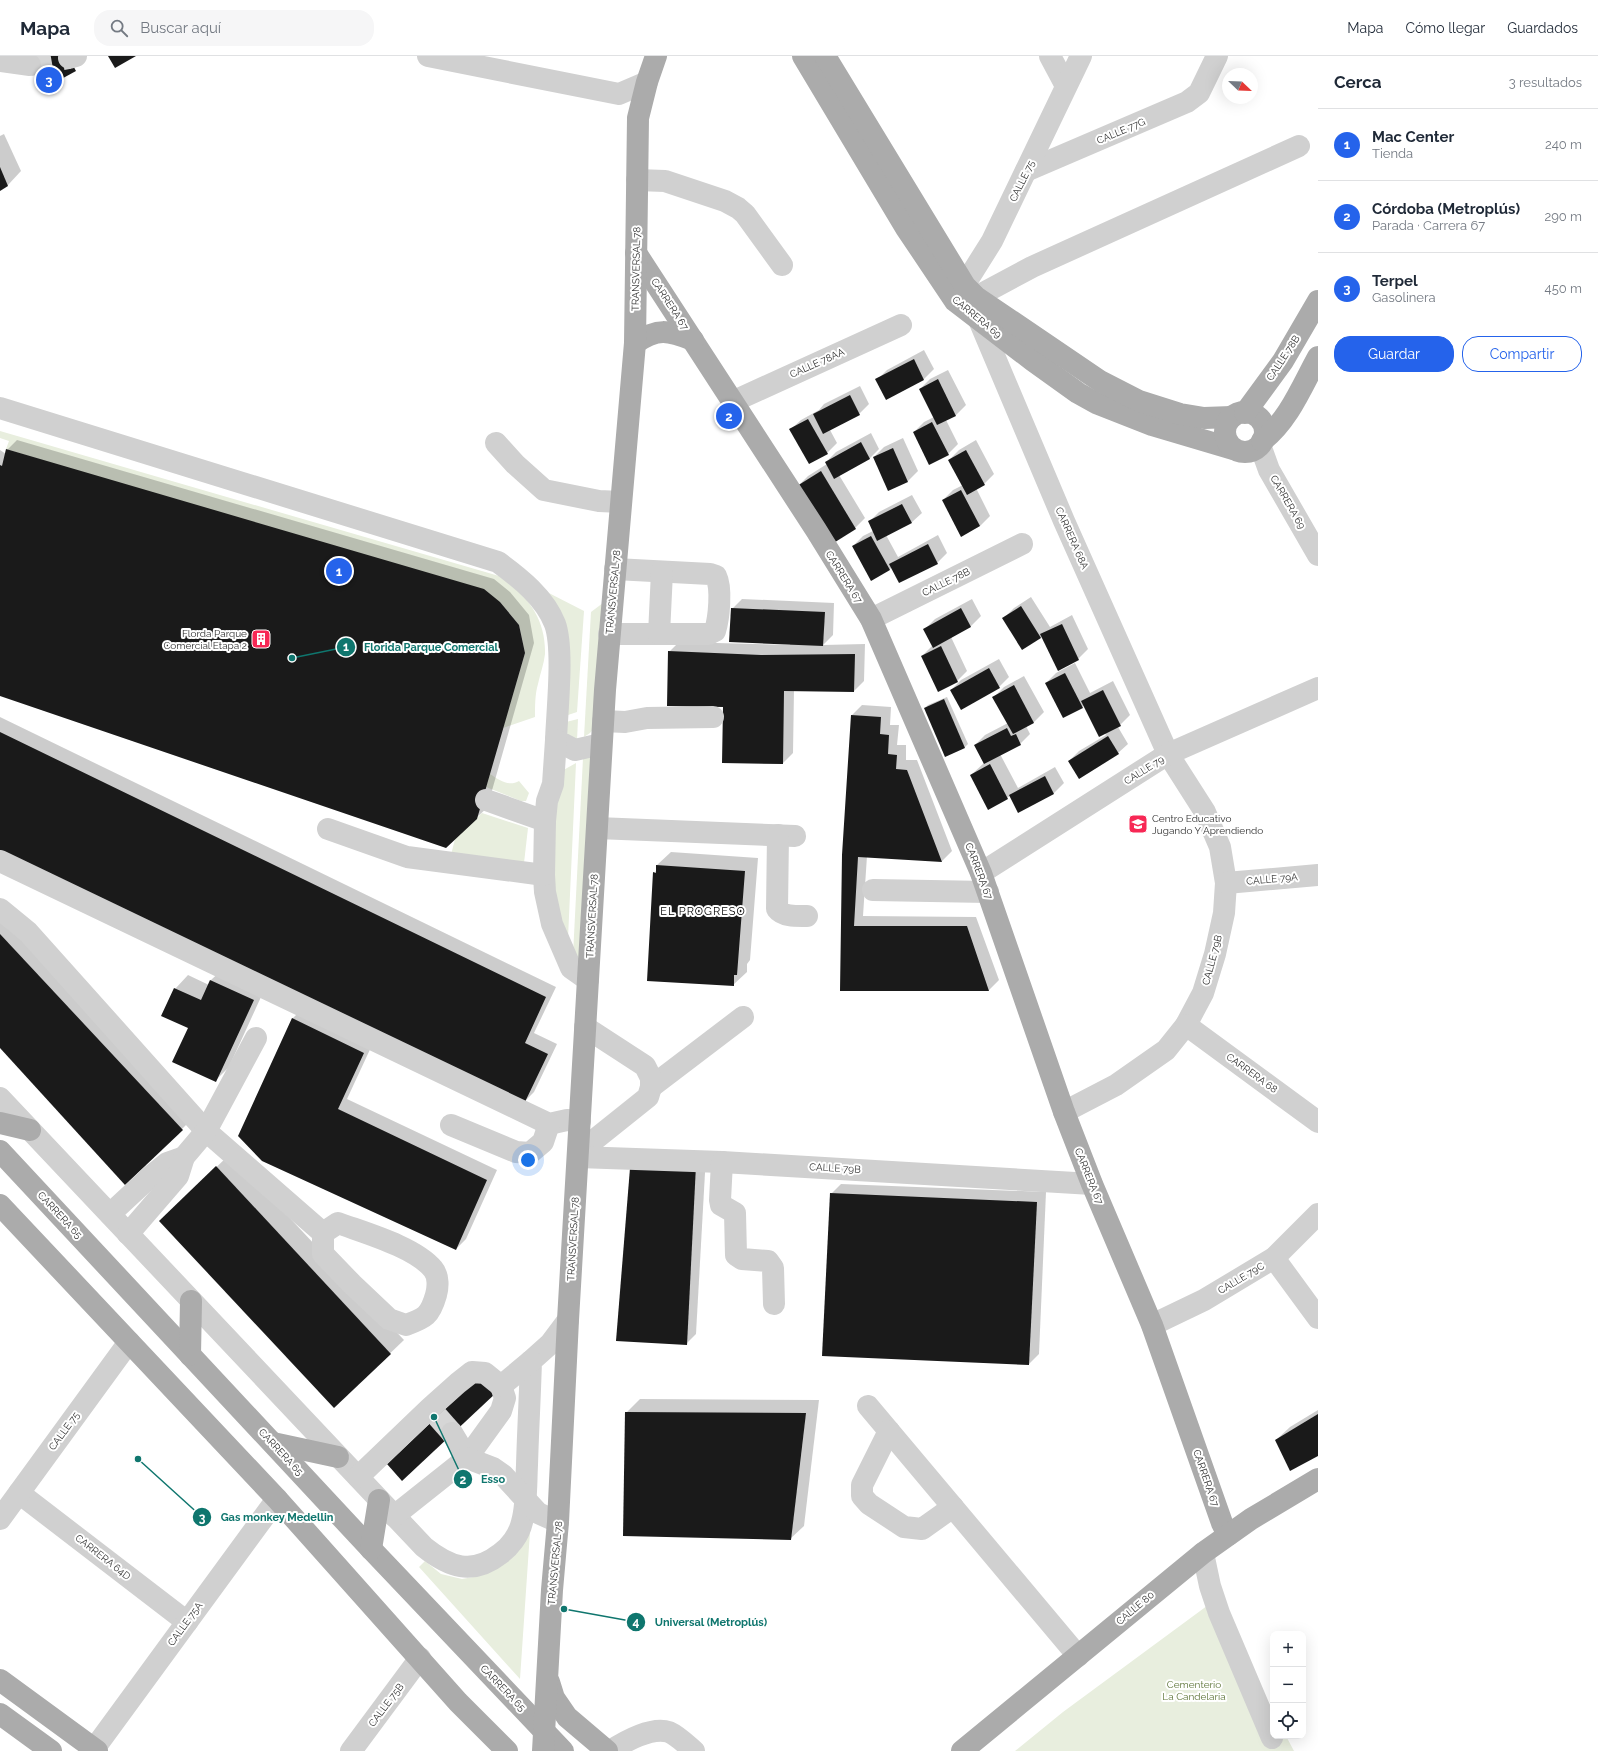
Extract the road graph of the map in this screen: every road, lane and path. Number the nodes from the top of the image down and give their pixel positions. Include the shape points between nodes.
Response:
1 (428, 56) edge
2 (656, 56) edge
3 (803, 56) edge
4 (826, 56) edge
5 (1050, 56) edge
6 (1081, 56) edge
7 (1217, 56) edge
8 (0, 60) edge
9 (30, 64) tunnel mouth
10 (647, 82) junction
11 (1066, 86) junction
12 (619, 94) junction
13 (638, 118) junction
14 (1299, 146) dead end
15 (1026, 171) junction
16 (637, 180) junction
17 (636, 253) junction
18 (782, 265) dead end
19 (965, 295) junction
20 (1318, 301) edge
21 (979, 320) junction
22 (901, 325) dead end
23 (693, 340) junction
24 (635, 344) junction
25 (1318, 357) edge
26 (1283, 361) junction
27 (732, 402) junction
28 (0, 408) edge
29 (1180, 414) junction
30 (1238, 415) junction
31 (496, 444) dead end
32 (1250, 447) junction
33 (621, 502) junction
34 (1022, 544) dead end
35 (1318, 555) edge
36 (615, 569) junction
37 (662, 572) junction
38 (871, 620) junction
39 (609, 634) junction
40 (659, 634) junction
41 (1318, 688) edge
42 (713, 717) dead end
43 (603, 721) junction
44 (556, 740) junction
45 (601, 744) junction
46 (575, 750) junction
47 (1168, 754) junction
48 (554, 766) junction
49 (486, 800) dead end
50 (545, 821) junction
51 (597, 828) junction
52 (328, 829) dead end
53 (0, 862) edge
54 (544, 875) junction
55 (1318, 875) edge
56 (984, 882) junction
57 (1226, 882) junction
58 (873, 890) dead end
59 (0, 909) edge
60 (807, 916) dead end
61 (588, 980) junction
62 (743, 1017) dead end
63 (1186, 1025) junction
64 (585, 1027) junction
65 (256, 1038) dead end
66 (651, 1087) junction
67 (0, 1098) edge
68 (1064, 1112) junction
69 (580, 1121) junction
70 (1318, 1122) edge
71 (0, 1123) edge
72 (549, 1124) junction
73 (451, 1125) dead end
74 (30, 1130) junction
75 (206, 1131) junction
76 (0, 1151) edge
77 (578, 1155) junction
78 (184, 1157) junction
79 (722, 1162) junction
80 (1092, 1184) junction
81 (0, 1205) edge
82 (110, 1214) junction
83 (1318, 1214) edge
84 (323, 1233) junction
85 (128, 1234) junction
86 (1274, 1258) junction
87 (191, 1301) junction
88 (774, 1304) dead end
89 (1318, 1318) edge
90 (568, 1320) junction
91 (1152, 1325) junction
92 (129, 1342) junction
93 (190, 1355) junction
94 (531, 1361) junction
95 (500, 1386) junction
96 (868, 1406) dead end
97 (889, 1431) junction
98 (452, 1433) tunnel mouth
99 (273, 1443) junction
100 (338, 1457) junction
101 (468, 1458) junction
102 (358, 1477) junction
103 (1318, 1479) edge
104 (19, 1493) junction
105 (526, 1498) junction
106 (276, 1499) junction
107 (379, 1500) junction
108 (952, 1507) junction
109 (394, 1516) junction
110 (0, 1519) edge
111 (558, 1522) junction
112 (1228, 1535) junction
113 (371, 1549) junction
114 (1202, 1553) junction
115 (187, 1622) junction
116 (1078, 1656) junction
117 (420, 1658) junction
118 (547, 1675) junction
119 (0, 1680) edge
120 (0, 1714) edge
121 (1270, 1733) edge
122 (543, 1741) edge
123 (96, 1750) edge
124 (51, 1751) edge
125 (351, 1751) edge
126 (507, 1751) edge
127 (563, 1751) edge
128 (607, 1751) edge
129 (610, 1751) edge
130 (694, 1751) edge
131 (962, 1751) edge

1 - 12 street
2 - 10 main road, TRANSVERSAL 78
3 - 19 main road, CARRERA 69 via 906,228
4 - 19 main road, CARRERA 69
5 - 11 street
6 - 11 street, CALLE 75
7 - 15 street, CALLE 77G via 1199,93 1187,102
8 - 9 street
10 - 12 street
10 - 13 main road, TRANSVERSAL 78
11 - 15 street, CALLE 75
12 - 13 street
13 - 16 main road, TRANSVERSAL 78
14 - 19 street
15 - 19 street, CALLE 75
16 - 17 main road, TRANSVERSAL 78
16 - 18 street via 665,181 725,201 738,208 746,214
17 - 23 main road, CARRERA 67
17 - 24 main road, TRANSVERSAL 78
19 - 21 main road, CARRERA 69
19 - 29 main road, CARRERA 69 via 1100,381 1139,400
20 - 26 main road, CALLE 78B
21 - 32 main road, CARRERA 69 via 1096,403 1152,424
21 - 47 street, CARRERA 68A via 1064,521
22 - 27 street, CALLE 78AA
23 - 24 main road via 665,331 647,335
23 - 27 main road, CARRERA 67
24 - 33 main road, TRANSVERSAL 78
25 - 32 main road via 1285,417 1271,434
26 - 29 main road via 1248,392 1233,401 1217,408
26 - 30 main road, CALLE 78B
27 - 38 main road, CARRERA 67 via 816,530
28 - 44 street via 498,562 530,586 555,624 559,655
29 - 30 main road, CARRERA 69 via 1204,418
30 - 32 main road via 1256,416 1264,430
30 - 32 main road, CALLE 78B via 1228,422 1225,434 1229,445
31 - 33 street via 544,490 599,501
32 - 35 street, CARRERA 69 via 1269,470
33 - 36 main road, TRANSVERSAL 78
34 - 38 street, CALLE 78B
36 - 37 street
36 - 39 main road, TRANSVERSAL 78
37 - 40 street
37 - 40 street via 716,576 719,582 718,622 715,631 710,634
38 - 56 main road, CARRERA 67
39 - 40 street
39 - 43 main road, TRANSVERSAL 78
41 - 47 street, CALLE 79
42 - 43 street
43 - 45 main road, TRANSVERSAL 78
44 - 46 street
44 - 48 street
45 - 46 street
45 - 51 main road, TRANSVERSAL 78
46 - 48 street
47 - 56 street, CALLE 79
47 - 57 street, CALLE 79B via 1205,812 1220,846
48 - 50 street
49 - 50 street
50 - 54 street
51 - 60 street via 787,836 777,909 784,914
51 - 61 main road, TRANSVERSAL 78
52 - 54 street via 407,857
53 - 72 street
54 - 61 street via 552,924 570,968
55 - 57 street, CALLE 79A
56 - 58 street
56 - 68 main road, CARRERA 67
57 - 63 street, CALLE 79B via 1224,914 1215,954 1203,993
59 - 75 street via 34,937
61 - 64 main road, TRANSVERSAL 78
62 - 66 street
63 - 68 street, CALLE 79B via 1166,1050 1116,1085
63 - 70 street, CARRERA 68
64 - 66 street via 645,1066 651,1078
64 - 69 main road, TRANSVERSAL 78
65 - 75 street
66 - 77 street via 648,1097
67 - 74 street
68 - 80 main road, CARRERA 67
69 - 72 street via 567,1120
69 - 77 main road, TRANSVERSAL 78
71 - 74 main road
72 - 73 street via 543,1142 530,1153 516,1152
74 - 82 street
75 - 78 street
75 - 84 street
76 - 93 main road, CARRERA 65
77 - 79 street, CALLE 79B
77 - 90 main road, TRANSVERSAL 78
78 - 82 street via 167,1163
78 - 85 street via 178,1176
79 - 80 street, CALLE 79B
79 - 88 street via 720,1200 721,1205 735,1213 736,1255 742,1259 771,1263
80 - 91 main road, CARRERA 67
81 - 92 main road
82 - 85 street
83 - 86 street, CALLE 79C
84 - 84 street via 324,1254 390,1319 406,1325 425,1318 434,1303 438,1287 434,1270 415,1254 338,1223
85 - 87 street
86 - 89 street
86 - 91 street, CALLE 79C via 1204,1300
87 - 93 main road
87 - 100 street
90 - 94 street via 550,1344
90 - 111 main road, TRANSVERSAL 78
91 - 112 main road, CARRERA 67
92 - 104 street, CALLE 75
92 - 106 main road
93 - 99 main road, CARRERA 65
94 - 95 street
94 - 105 street
95 - 101 street via 505,1398 501,1411
95 - 102 street via 485,1373 472,1372 458,1383 434,1412
96 - 97 street
97 - 108 street
97 - 108 street via 862,1485 862,1496 869,1504 904,1527 922,1529
98 - 101 street
99 - 100 main road
99 - 113 main road, CARRERA 65
100 - 102 street
101 - 105 street via 498,1472
101 - 109 street
102 - 107 street
103 - 112 main road, CALLE 80
104 - 110 street, CALLE 75
104 - 115 street, CARRERA 64D
105 - 109 street via 522,1523 515,1538 507,1549 492,1561 476,1567 457,1566 440,1559 424,1547
105 - 111 street via 538,1513
106 - 115 street, CALLE 75A
106 - 117 main road
107 - 109 street
107 - 113 main road
108 - 116 street
111 - 118 main road, TRANSVERSAL 78
112 - 114 main road, CALLE 80
113 - 122 main road, CARRERA 65
114 - 116 main road, CALLE 80
114 - 121 street via 1219,1613
115 - 123 street, CALLE 75A
116 - 131 main road, CALLE 80
117 - 125 street, CALLE 75B
117 - 126 main road via 479,1724
118 - 122 main road, TRANSVERSAL 78
118 - 128 main road via 559,1708 567,1718
119 - 123 main road
120 - 124 main road
122 - 127 main road, CARRERA 65
129 - 130 street via 638,1736 655,1731 668,1732

